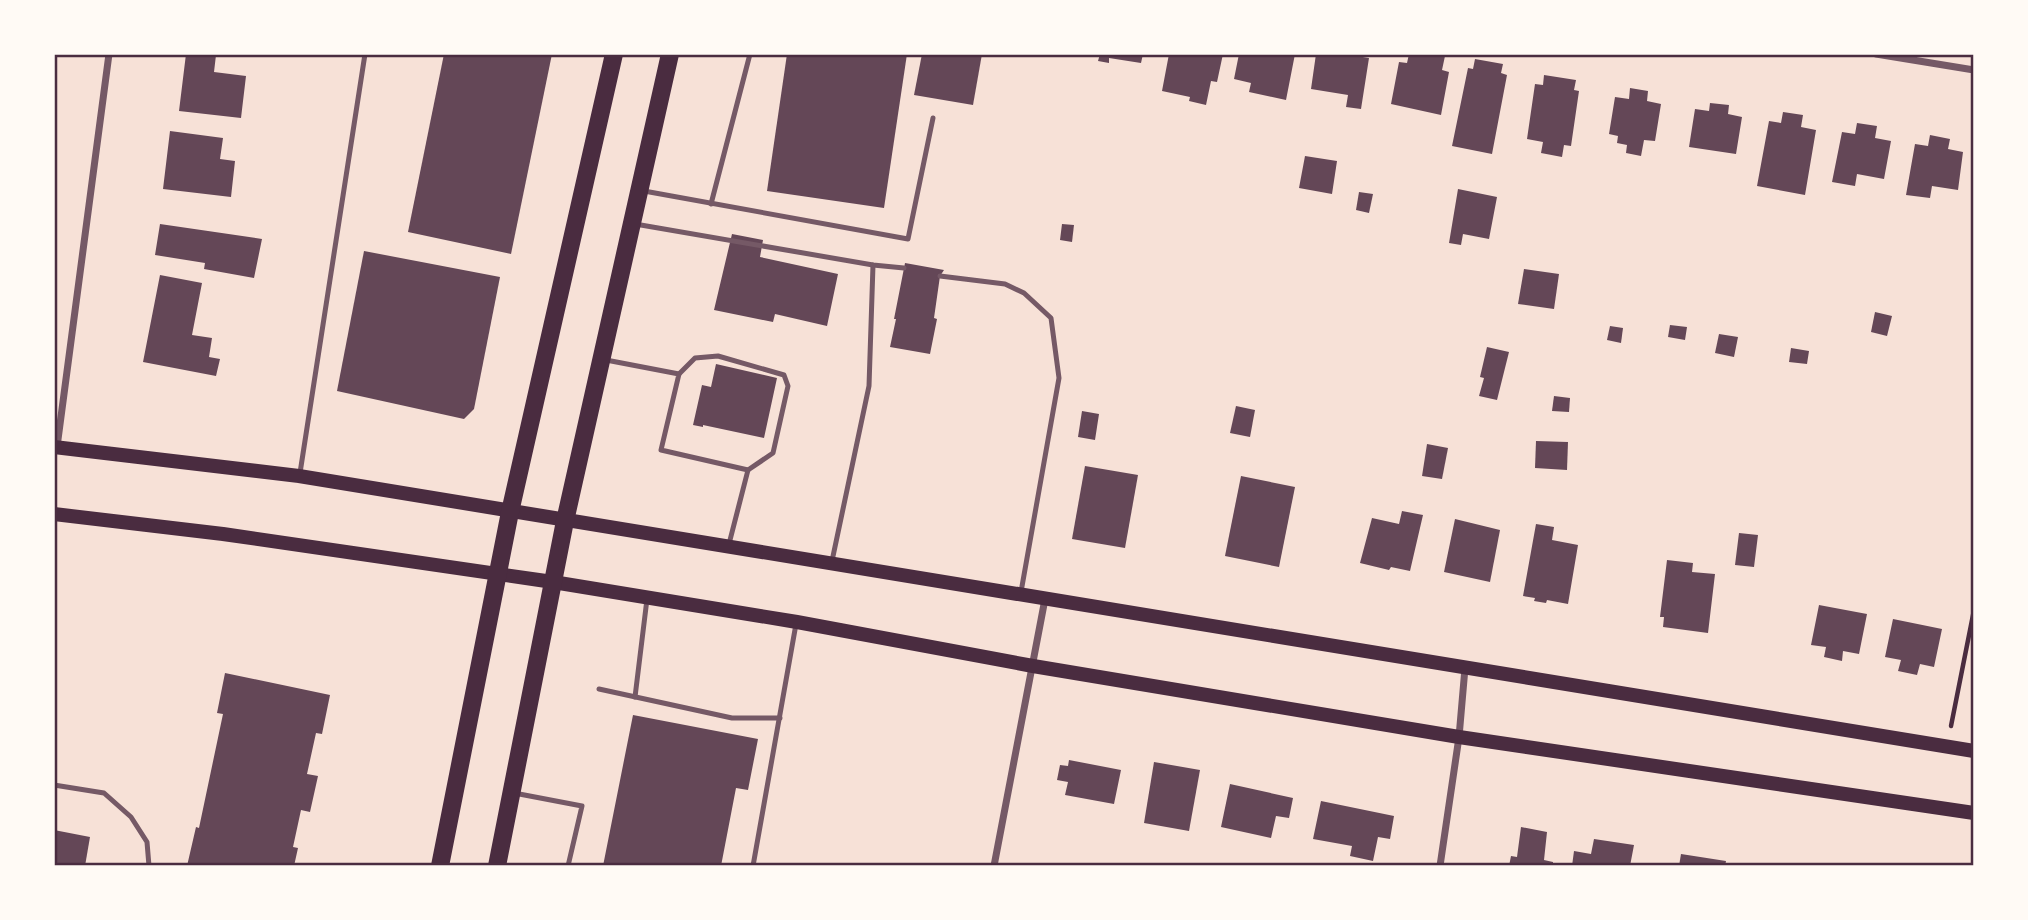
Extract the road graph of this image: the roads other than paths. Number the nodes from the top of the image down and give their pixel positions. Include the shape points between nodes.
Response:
1 (110, 54) edge
2 (365, 54) edge
3 (614, 54) edge
4 (670, 54) edge
5 (750, 54) edge
6 (1876, 54) edge
7 (1974, 70) edge
8 (933, 118) dead end
9 (639, 190) junction
10 (711, 204) junction
11 (632, 223) junction
12 (873, 265) junction
13 (904, 268) dead end
14 (940, 276) dead end
15 (602, 359) junction
16 (679, 374) junction
17 (55, 447) edge
18 (748, 470) junction
19 (299, 476) junction
20 (510, 512) junction
21 (54, 514) edge
22 (565, 521) junction
23 (728, 547) junction
24 (831, 564) junction
25 (498, 574) junction
26 (553, 582) junction
27 (1020, 595) junction
28 (647, 597) junction
29 (1045, 599) junction
30 (797, 622) junction
31 (1033, 666) junction
32 (1465, 668) junction
33 (599, 690) dead end
34 (635, 697) junction
35 (780, 718) junction
36 (1459, 737) junction
37 (1974, 751) edge
38 (54, 785) edge
39 (512, 793) junction
40 (1974, 813) edge
41 (149, 866) edge
42 (440, 866) edge
43 (497, 866) edge
44 (568, 866) edge
45 (753, 866) edge
46 (994, 866) edge
47 (1440, 866) edge

1 - 17 street
2 - 19 lane
3 - 20 main road
4 - 9 main road
5 - 10 lane
6 - 7 street
8 - 10 lane via 908,239
9 - 10 lane
9 - 11 main road
11 - 12 lane
11 - 15 main road
12 - 13 lane
12 - 24 lane via 869,386
14 - 27 lane via 1005,284 1024,293 1051,318 1059,378
15 - 16 lane
15 - 22 main road
16 - 18 lane via 661,450
16 - 18 lane via 695,358 718,356 784,375 788,386 773,453
17 - 19 main road
18 - 23 lane
19 - 20 main road
20 - 22 main road
20 - 25 main road
21 - 25 main road
22 - 23 main road
22 - 26 main road
23 - 24 main road
24 - 27 main road
25 - 26 main road
25 - 42 main road
26 - 28 main road
26 - 39 main road
27 - 29 main road
28 - 30 main road
28 - 34 lane
29 - 31 street
29 - 32 main road
30 - 31 main road
30 - 35 lane
31 - 36 main road
31 - 46 street
32 - 36 street
32 - 37 main road
33 - 34 lane
34 - 35 lane via 732,718
35 - 45 lane
36 - 40 main road
36 - 47 street
38 - 41 lane via 104,793 131,817 147,842
39 - 43 main road
39 - 44 lane via 582,806

